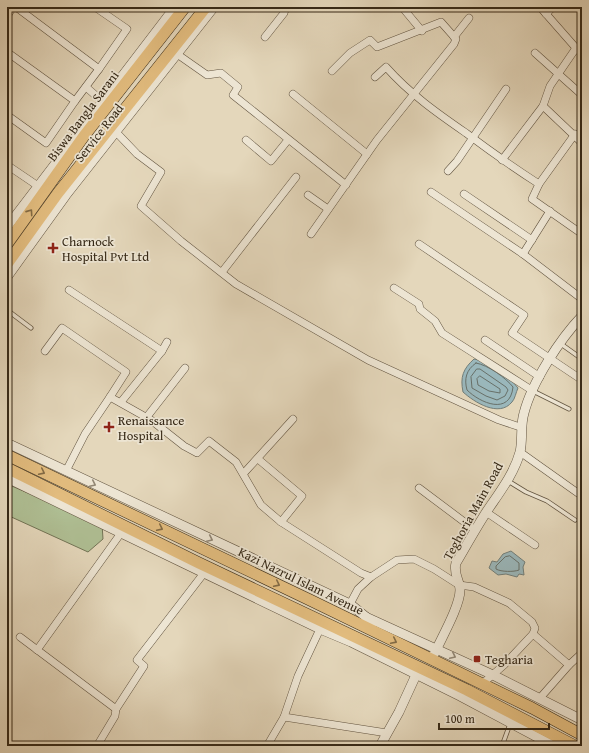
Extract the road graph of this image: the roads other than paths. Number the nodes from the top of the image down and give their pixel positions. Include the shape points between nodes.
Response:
1 (14, 7) edge
2 (96, 7) edge
3 (175, 7) edge
4 (185, 7) edge
5 (206, 7) edge
6 (214, 7) edge
7 (286, 7) edge
8 (402, 7) edge
9 (540, 7) edge
10 (553, 7) edge
11 (546, 14) junction
12 (7, 16) edge
13 (469, 18) dead end
14 (422, 31) junction
15 (266, 37) dead end
16 (454, 37) junction
17 (576, 48) junction
18 (7, 52) edge
19 (535, 53) dead end
20 (177, 54) junction
21 (582, 54) edge
22 (99, 69) junction
23 (332, 71) dead end
24 (558, 73) junction
25 (375, 76) dead end
26 (86, 87) junction
27 (506, 88) dead end
28 (293, 94) dead end
29 (412, 95) junction
30 (582, 95) edge
31 (75, 101) junction
32 (102, 101) junction
33 (544, 106) junction
34 (7, 115) edge
35 (116, 132) junction
36 (575, 134) junction
37 (472, 138) junction
38 (246, 140) dead end
39 (288, 140) junction
40 (582, 143) edge
41 (367, 154) junction
42 (502, 160) junction
43 (7, 165) edge
44 (81, 170) junction
45 (448, 171) dead end
46 (296, 177) dead end
47 (539, 184) junction
48 (346, 185) junction
49 (38, 186) junction
50 (431, 192) dead end
51 (464, 194) dead end
52 (308, 195) dead end
53 (328, 209) junction
54 (550, 211) junction
55 (7, 227) edge
56 (311, 234) dead end
57 (582, 234) edge
58 (532, 240) junction
59 (7, 244) edge
60 (419, 244) dead end
61 (523, 254) junction
62 (7, 264) edge
63 (222, 272) junction
64 (7, 277) edge
65 (394, 288) dead end
66 (69, 290) dead end
67 (582, 299) edge
68 (7, 310) edge
69 (582, 316) edge
70 (32, 328) dead end
71 (485, 340) dead end
72 (168, 342) dead end
73 (561, 344) junction
74 (162, 351) junction
75 (44, 352) dead end
76 (551, 358) junction
77 (582, 359) edge
78 (185, 368) dead end
79 (540, 376) junction
80 (582, 380) edge
81 (533, 391) junction
82 (110, 397) junction
83 (121, 402) junction
84 (569, 408) dead end
85 (146, 418) junction
86 (293, 419) dead end
87 (520, 427) junction
88 (7, 443) edge
89 (520, 452) junction
90 (7, 455) edge
91 (258, 459) junction
92 (7, 468) edge
93 (66, 471) junction
94 (244, 473) junction
95 (7, 478) edge
96 (507, 480) junction
97 (419, 488) dead end
98 (582, 496) edge
99 (486, 512) junction
100 (575, 520) dead end
101 (281, 522) junction
102 (475, 530) junction
103 (121, 533) junction
104 (535, 545) dead end
105 (204, 572) junction
106 (371, 577) junction
107 (459, 585) junction
108 (350, 604) junction
109 (366, 617) junction
110 (320, 629) junction
111 (372, 630) junction
112 (532, 634) junction
113 (20, 637) dead end
114 (437, 649) junction
115 (38, 650) junction
116 (582, 653) edge
117 (432, 659) junction
118 (569, 665) junction
119 (416, 675) junction
120 (493, 675) junction
121 (482, 684) junction
122 (540, 698) junction
123 (116, 709) junction
124 (284, 717) junction
125 (513, 719) junction
126 (582, 720) edge
127 (387, 733) junction
128 (582, 735) edge
129 (97, 746) edge
130 (267, 746) edge
131 (380, 746) edge
132 (502, 746) edge
133 (554, 746) edge
134 (575, 746) edge

1 - 12 street
1 - 22 street
2 - 22 street via 127,30
3 - 32 street, Service Road
59 -> 4 main road, Biswa Bangla Sarani via 84,136
5 - 44 main road
6 - 20 street, Service Road
7 - 15 street
8 - 14 street
9 - 11 street
10 - 11 street
11 - 17 street
13 - 16 street
14 - 16 street via 441,22
14 - 23 street via 377,47 370,40 350,53
16 - 29 street via 454,44
17 - 21 street
17 - 24 street
18 - 31 street
19 - 24 street
20 - 35 street, Service Road
20 - 39 street via 207,75 221,73 238,87 233,95
22 - 26 street
24 - 30 street
24 - 33 street via 550,86
25 - 29 street via 386,67
26 - 31 street
26 - 32 street
27 - 37 street
28 - 41 street
29 - 37 street
29 - 41 street
31 - 34 street via 46,143
32 - 49 street, Service Road
33 - 36 street
33 - 42 street
35 - 44 street, Service Road
35 - 63 street via 137,154 161,172 141,206 181,242
36 - 40 street
36 - 47 street
37 - 42 street
37 - 45 street via 458,161
38 - 39 street via 271,161
39 - 48 street
41 - 48 street
42 - 47 street
43 - 49 street
44 - 62 main road via 58,193
44 - 64 street, Service Road
46 - 63 street
47 - 54 street via 532,199
48 - 53 street
49 - 55 street, Service Road
50 - 61 street
51 - 58 street
52 - 53 street
53 - 56 street
54 - 57 street
54 - 58 street
58 - 61 street
60 - 76 street via 524,315 512,333
61 - 67 street
63 - 87 street via 236,284 368,360
65 - 81 street via 419,304 420,309 435,321 442,333
66 - 74 street
68 - 70 lane
69 - 73 street, Teghoria Main Road
71 - 79 street
72 - 74 street
73 - 76 street, Teghoria Main Road
73 - 77 lane
74 - 83 street
75 - 82 street via 62,328 126,372
76 - 79 street, Teghoria Main Road
76 - 80 street
78 - 85 street
79 - 81 street, Teghoria Main Road
81 - 84 lane
81 - 87 street, Teghoria Main Road
82 - 83 street
82 - 93 street via 85,434
83 - 85 street
85 - 94 street via 197,453 209,441 236,462
86 - 91 street
87 - 89 street, Teghoria Main Road
88 - 93 street
89 - 96 street, Teghoria Main Road
89 - 98 street
90 -> 111 main road, Kazi Nazrul Islam Avenue
91 - 94 street
91 - 101 street via 302,496
92 - 125 main road, Kazi Nazrul Islam Avenue via 365,641
93 -> 108 street
94 - 101 street via 261,505
95 - 103 street
96 - 99 street, Teghoria Main Road
96 - 100 lane via 526,492 548,501
97 - 102 street
99 - 102 street, Teghoria Main Road
99 - 104 street
101 - 106 street
102 - 107 street, Teghoria Main Road via 454,569
103 - 105 street
103 - 115 street
105 - 110 street
105 - 123 street via 137,660 144,666
106 - 107 street via 397,560 414,559
106 - 108 street via 358,589
107 - 112 street via 474,587 508,603 532,622 535,628
107 - 114 street, Teghoria Main Road via 455,608
108 - 109 street
109 - 111 street
109 - 114 street
110 - 119 street
110 - 124 street via 298,676
111 -> 117 main road, Kazi Nazrul Islam Avenue
112 - 118 street
112 - 120 street
113 - 115 street
114 - 117 street, Teghoria Main Road
114 -> 120 street
115 - 123 street
116 - 118 street
117 - 121 main road, Kazi Nazrul Islam Avenue
118 - 122 street
119 - 125 street
119 - 127 street
120 - 121 street
120 - 122 street
121 - 128 main road, Kazi Nazrul Islam Avenue
122 - 126 street
123 - 129 street via 115,716
124 - 127 street
124 - 130 street
125 - 132 lane
125 - 133 street
125 - 134 main road, Kazi Nazrul Islam Avenue
127 - 131 street

